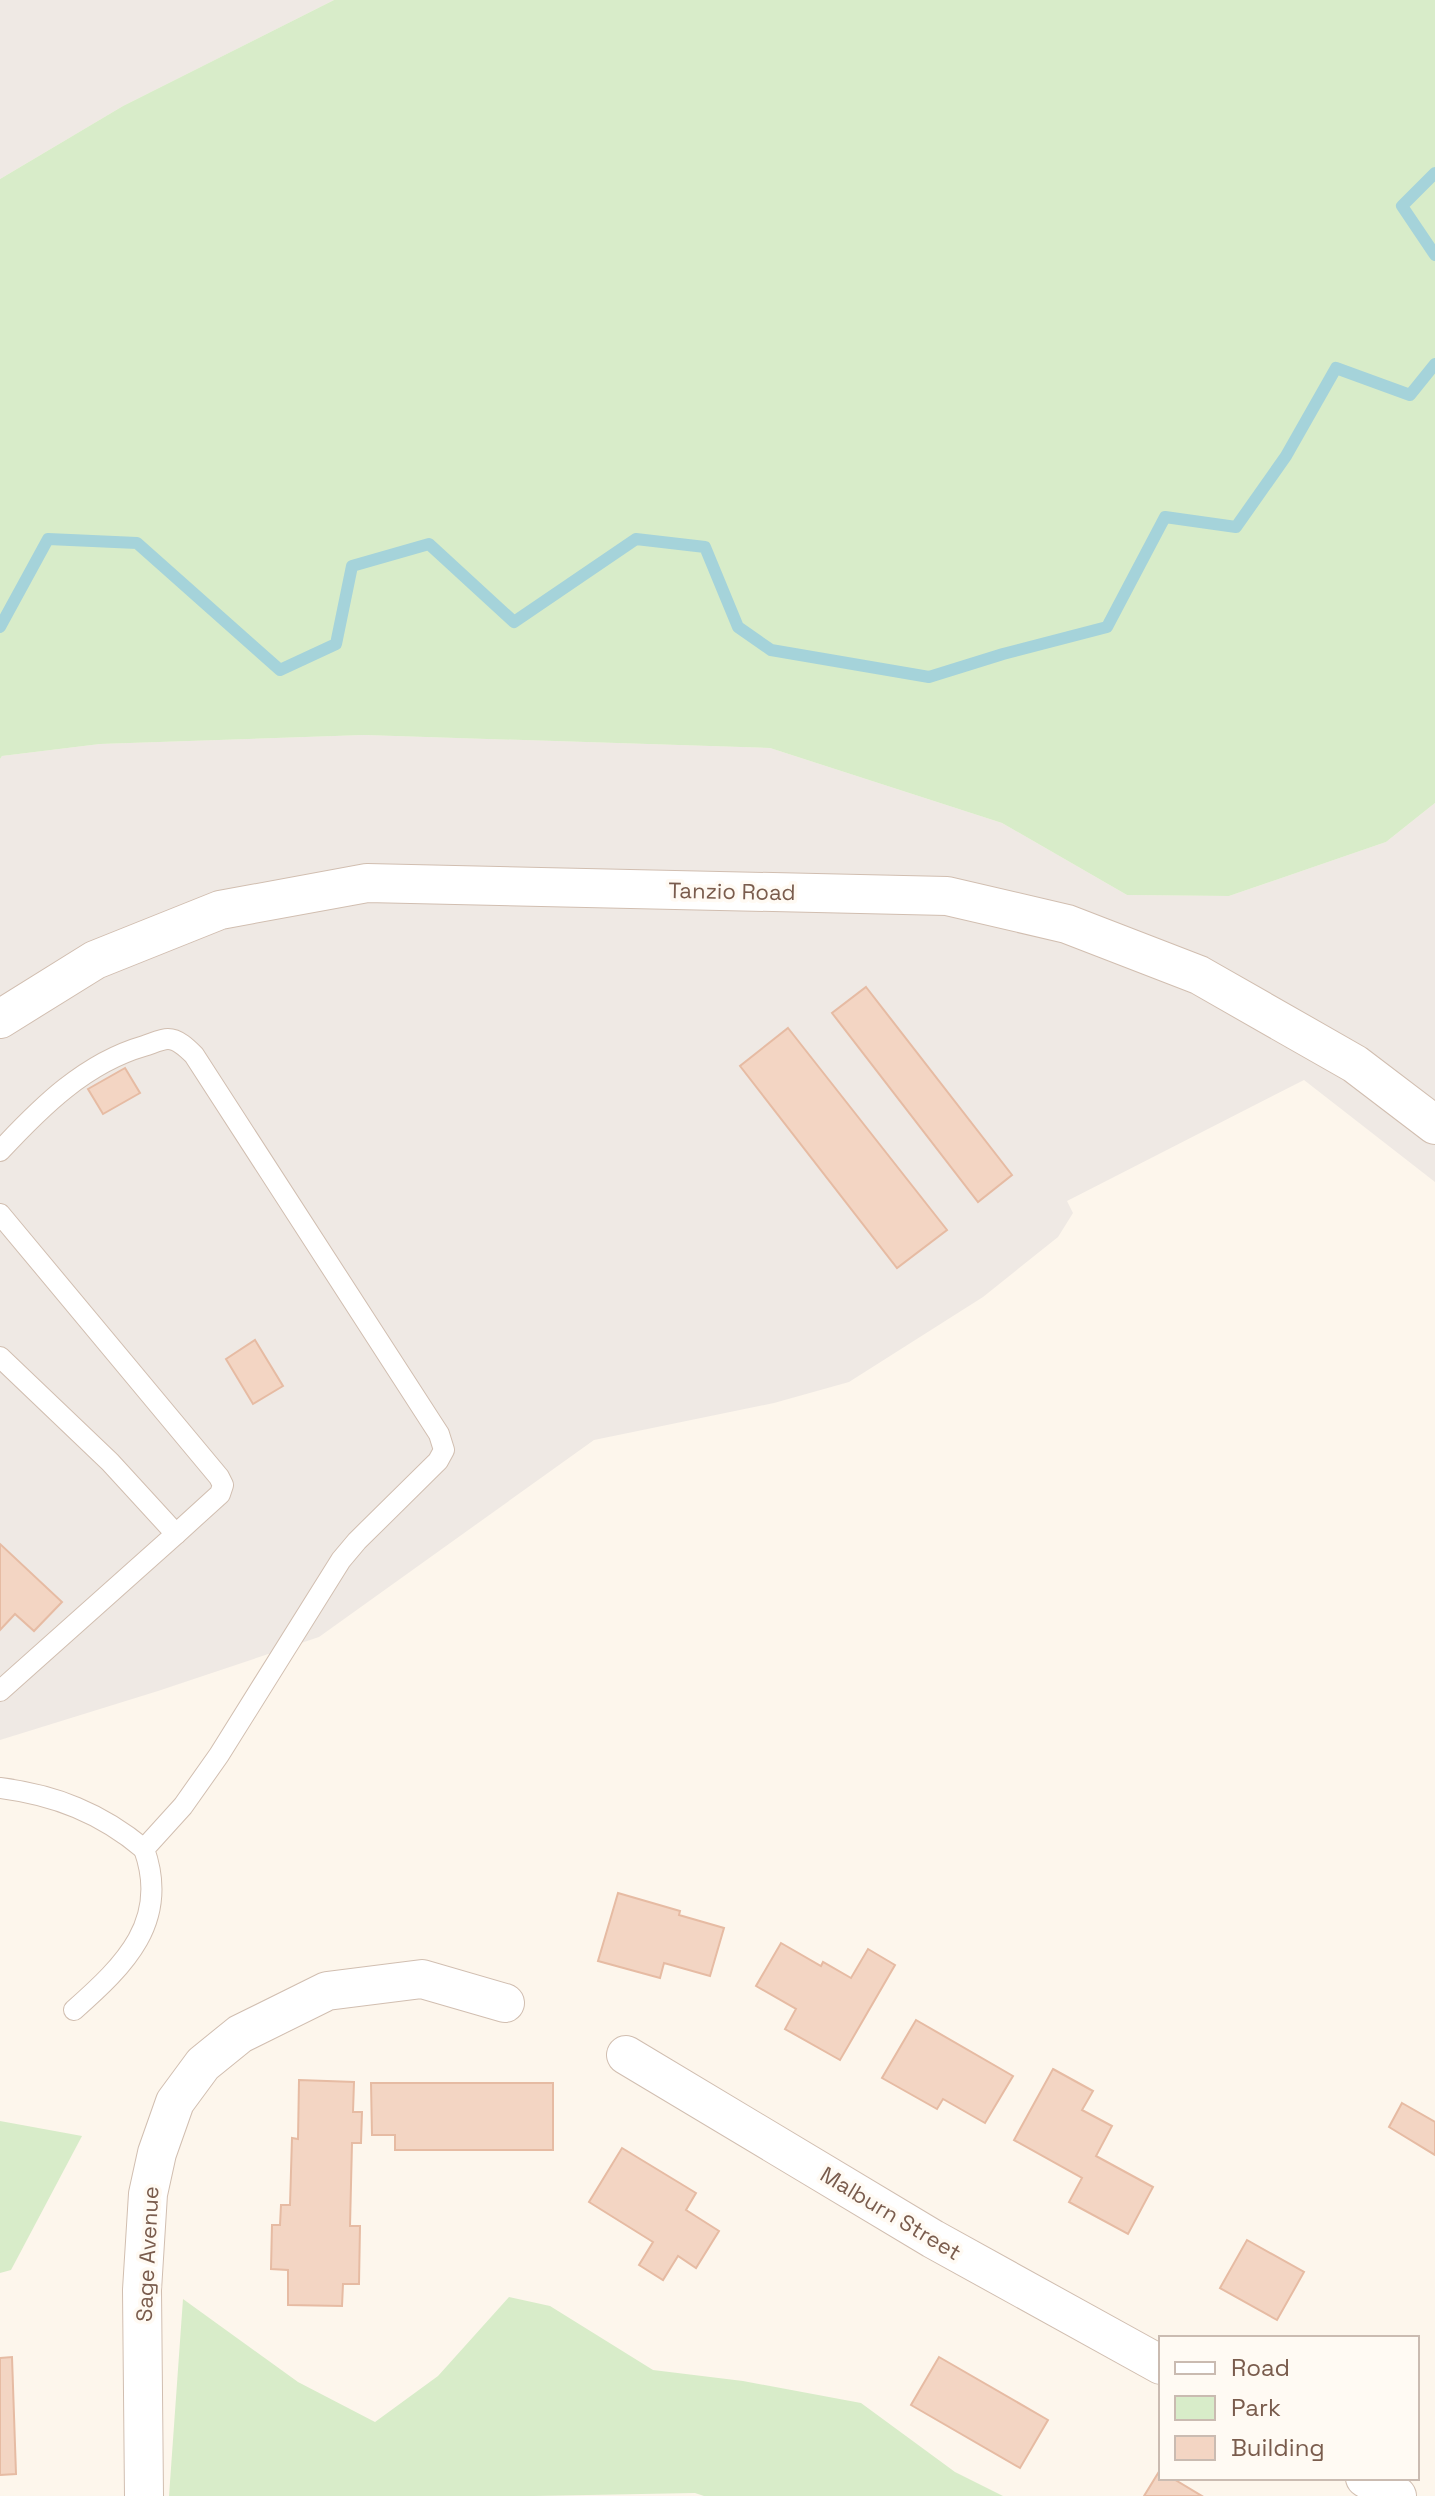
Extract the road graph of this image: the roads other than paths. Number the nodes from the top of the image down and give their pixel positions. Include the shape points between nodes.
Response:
1 (0, 1019) edge
2 (1435, 1125) edge
3 (0, 1151) edge
4 (0, 1214) edge
5 (0, 1357) edge
6 (176, 1534) junction
7 (0, 1691) edge
8 (0, 1788) edge
9 (144, 1849) junction
10 (505, 2003) dead end
11 (74, 2010) dead end
12 (626, 2055) dead end
13 (1159, 2364) edge
14 (1369, 2480) edge
15 (144, 2496) edge
16 (1397, 2496) edge

1 - 2 street, Tanzio Road via 95,960 220,910 367,883 947,896 1067,924 1199,975 1355,1064
3 - 9 lane via 38,1110 88,1070 168,1038 182,1044 439,1434 444,1450 341,1560 219,1755
4 - 6 lane via 219,1477 220,1494
5 - 6 lane
6 - 7 lane
8 - 9 lane via 93,1813
9 - 11 lane via 151,1868 147,1921 132,1953
10 - 15 street, Sage Avenue via 422,1979 327,1991 240,2034 203,2064 175,2102 148,2194 142,2290
12 - 13 street, Malburn Street via 933,2239
14 - 16 street

